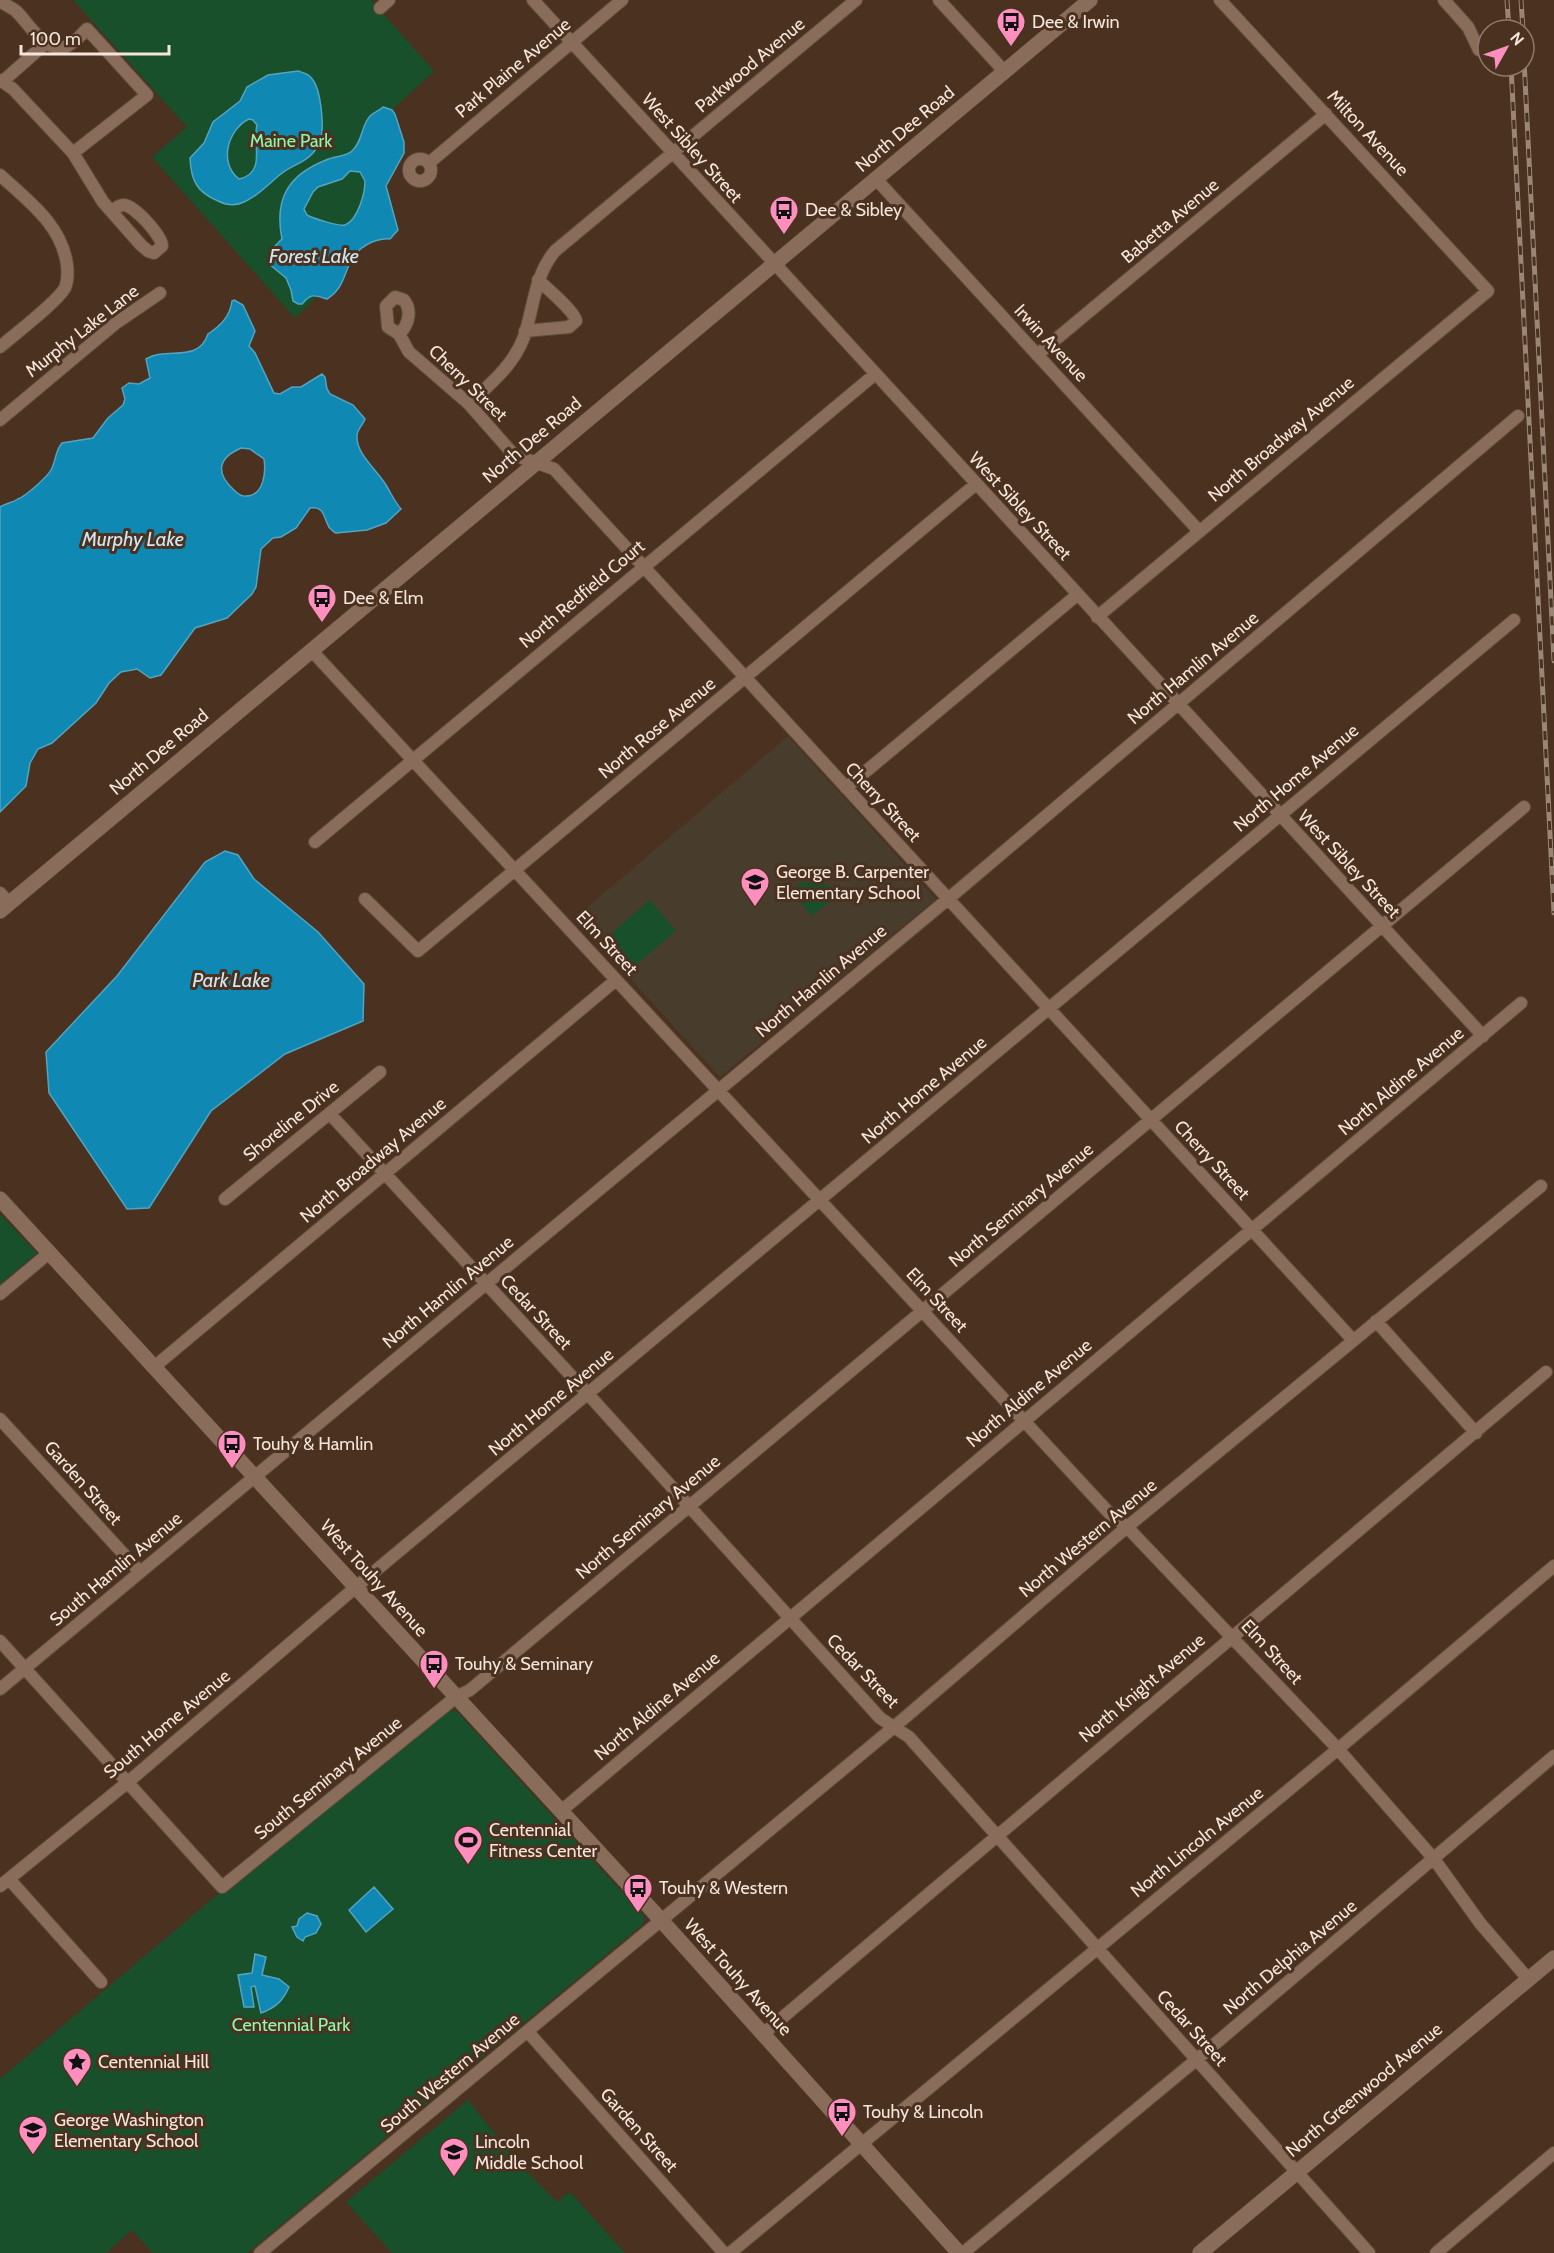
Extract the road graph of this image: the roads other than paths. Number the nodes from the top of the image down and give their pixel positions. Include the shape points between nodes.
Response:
1 (532, 0) edge
2 (622, 0) edge
3 (856, 0) edge
4 (939, 0) edge
5 (1090, 0) edge
6 (1220, 0) edge
7 (1444, 0) edge
8 (1, 3) edge
9 (571, 42) junction
10 (46, 43) junction
11 (1476, 44) edge
12 (1004, 71) junction
13 (1, 81) edge
14 (1326, 114) junction
15 (73, 153) junction
16 (672, 153) junction
17 (429, 163) dead end
18 (0, 175) edge
19 (876, 179) junction
20 (111, 211) dead end
21 (773, 264) junction
22 (538, 280) junction
23 (1488, 291) joint
24 (160, 293) dead end
25 (525, 332) junction
26 (399, 334) dead end
27 (0, 347) edge
28 (1037, 355) junction
29 (874, 375) junction
30 (469, 404) junction
31 (1518, 416) dead end
32 (0, 420) edge
33 (535, 462) junction
34 (976, 484) junction
35 (1199, 531) junction
36 (643, 566) junction
37 (1077, 595) junction
38 (1097, 617) junction
39 (1514, 620) dead end
40 (311, 650) junction
41 (746, 678) junction
42 (1178, 705) junction
43 (412, 759) junction
44 (846, 789) junction
45 (1524, 807) dead end
46 (1279, 815) junction
47 (315, 842) dead end
48 (514, 870) junction
49 (365, 899) dead end
50 (948, 899) junction
51 (3, 903) edge
52 (1381, 926) junction
53 (616, 980) junction
54 (1521, 1003) dead end
55 (1049, 1009) junction
56 (1483, 1036) junction
57 (380, 1072) dead end
58 (718, 1090) junction
59 (330, 1114) junction
60 (1150, 1119) junction
61 (385, 1173) junction
62 (1540, 1186) dead end
63 (0, 1199) edge
64 (225, 1199) dead end
65 (819, 1200) junction
66 (1252, 1229) junction
67 (49, 1252) junction
68 (486, 1284) junction
69 (0, 1294) edge
70 (922, 1311) junction
71 (1376, 1321) junction
72 (1353, 1340) junction
73 (154, 1367) junction
74 (1546, 1372) dead end
75 (588, 1394) junction
76 (0, 1419) edge
77 (1024, 1422) junction
78 (1476, 1433) junction
79 (255, 1477) junction
80 (689, 1506) junction
81 (1127, 1527) junction
82 (1554, 1566) edge
83 (140, 1572) junction
84 (356, 1587) junction
85 (790, 1619) junction
86 (1232, 1636) junction
87 (0, 1641) edge
88 (25, 1669) junction
89 (0, 1689) edge
90 (456, 1696) junction
91 (894, 1727) junction
92 (1338, 1749) junction
93 (1554, 1756) edge
94 (128, 1782) junction
95 (561, 1811) junction
96 (996, 1835) junction
97 (1434, 1859) junction
98 (5, 1883) edge
99 (661, 1920) junction
100 (1097, 1948) junction
101 (1554, 1958) edge
102 (1529, 1980) junction
103 (101, 1982) dead end
104 (528, 2032) junction
105 (763, 2034) junction
106 (1196, 2060) junction
107 (862, 2145) junction
108 (1554, 2153) edge
109 (1296, 2172) junction
110 (260, 2253) edge
111 (724, 2253) edge
112 (730, 2253) edge
113 (961, 2253) edge
114 (1200, 2253) edge
115 (1369, 2253) edge
116 (1436, 2253) edge

1 - 9 street, West Sibley Street
2 - 9 street, Park Plaine Avenue
3 - 16 street, Parkwood Avenue
4 - 12 street
5 - 12 main road, North Dee Road
6 - 14 street, Milton Avenue
7 - 11 street via 1468,27
8 - 10 street via 15,11
9 - 16 street, West Sibley Street
9 - 17 street, Park Plaine Avenue
10 - 13 street
10 - 15 street via 61,48 87,29 147,95
12 - 19 main road, North Dee Road
13 - 15 street
14 - 23 street, Milton Avenue
14 - 28 street, Babetta Avenue
15 - 20 street
16 - 21 street, West Sibley Street
16 - 22 street, Parkwood Avenue via 555,251
18 - 27 street via 57,232 68,273 59,296
19 - 21 main road, North Dee Road
19 - 28 street, Irwin Avenue
21 - 29 street, West Sibley Street
21 - 33 main road, North Dee Road
22 - 25 street, Parkwood Avenue
22 - 25 street via 574,313 576,321 569,327
23 - 35 street, North Broadway Avenue
24 - 32 street, Murphy Lake Lane via 121,319
25 - 30 street, Parkwood Avenue via 501,375
26 - 30 street, Cherry Street via 415,357
28 - 35 street, Irwin Avenue
29 - 34 street, West Sibley Street
29 - 36 street, North Redfield Court
30 - 33 street, Cherry Street via 514,455
31 - 42 street, North Hamlin Avenue
33 - 36 street, Cherry Street via 555,469
33 - 40 main road, North Dee Road
34 - 37 street, West Sibley Street
34 - 41 street, North Rose Avenue
35 - 38 street, North Broadway Avenue
36 - 41 street, Cherry Street
36 - 43 street, North Redfield Court
37 - 38 street, West Sibley Street
37 - 44 street
38 - 42 street, West Sibley Street
39 - 46 street, North Home Avenue
40 - 43 street, Elm Street
40 - 51 main road, North Dee Road
41 - 44 street, Cherry Street
41 - 48 street, North Rose Avenue
42 - 46 street, West Sibley Street
42 - 50 street, North Hamlin Avenue
43 - 47 street, North Redfield Court
43 - 48 street, Elm Street
44 - 50 street, Cherry Street
45 - 52 street, North Seminary Avenue
46 - 52 street, West Sibley Street
46 - 55 street, North Home Avenue
48 - 49 street, North Rose Avenue via 418,951
48 - 53 street, Elm Street
50 - 55 street, Cherry Street
50 - 58 street, North Hamlin Avenue
52 - 56 street, West Sibley Street
52 - 60 street, North Seminary Avenue
53 - 58 street, Elm Street
53 - 61 street, North Broadway Avenue
54 - 56 street, North Aldine Avenue
55 - 60 street, Cherry Street
55 - 65 street, North Home Avenue
56 - 66 street, North Aldine Avenue
57 - 59 street, Shoreline Drive
58 - 65 street, Elm Street
58 - 68 street, North Hamlin Avenue
59 - 61 street, Cedar Street
59 - 64 street, Shoreline Drive
60 - 66 street, Cherry Street
60 - 70 street, North Seminary Avenue
61 - 68 street, Cedar Street
61 - 73 street, North Broadway Avenue
62 - 71 street, North Western Avenue
63 - 67 main road, West Touhy Avenue
65 - 70 street, Elm Street
65 - 75 street, North Home Avenue
66 - 72 street, Cherry Street
66 - 77 street, North Aldine Avenue
67 - 69 street
67 - 73 main road, West Touhy Avenue
68 - 75 street, Cedar Street
68 - 79 street, North Hamlin Avenue
70 - 77 street, Elm Street
70 - 80 street, North Seminary Avenue
71 - 72 street, North Western Avenue
71 - 78 street
72 - 81 street, North Western Avenue
73 - 79 main road, West Touhy Avenue
74 - 78 street, North Knight Avenue
75 - 80 street, Cedar Street
75 - 84 street, North Home Avenue
76 - 83 street, Garden Street
77 - 81 street, Elm Street via 1111,1515
77 - 85 street, North Aldine Avenue
78 - 86 street, North Knight Avenue
79 - 83 street, South Hamlin Avenue
79 - 84 main road, West Touhy Avenue
80 - 85 street, Cedar Street
80 - 90 street, North Seminary Avenue via 470,1690
81 - 86 street, Elm Street
81 - 91 street, North Western Avenue
82 - 92 street, North Lincoln Avenue
83 - 88 street, South Hamlin Avenue
84 - 90 main road, West Touhy Avenue
84 - 94 street, South Home Avenue
85 - 91 street, Cedar Street via 880,1719
85 - 95 street, North Aldine Avenue
86 - 92 street, Elm Street
86 - 96 street, North Knight Avenue
87 - 88 street
88 - 89 street, South Hamlin Avenue
88 - 94 street
90 - 94 street, South Seminary Avenue via 222,1887
90 - 95 main road, West Touhy Avenue
91 - 96 street, Cedar Street via 909,1737
91 - 99 street, North Western Avenue
92 - 97 street, Elm Street
92 - 100 street, North Lincoln Avenue
93 - 97 street, North Delphia Avenue
94 - 98 street, South Home Avenue
95 - 99 main road, West Touhy Avenue
96 - 100 street, Cedar Street
96 - 105 street, North Knight Avenue
97 - 102 street, Elm Street via 1480,1923
97 - 106 street, North Delphia Avenue
98 - 103 street
99 - 104 street, South Western Avenue
99 - 105 main road, West Touhy Avenue
100 - 106 street, Cedar Street
100 - 107 street, North Lincoln Avenue
101 - 102 main road, North Greenwood Avenue
102 - 109 main road, North Greenwood Avenue
104 - 110 street, South Western Avenue
104 - 111 street, Garden Street
105 - 107 main road, West Touhy Avenue
106 - 109 street, Cedar Street
106 - 113 street, North Delphia Avenue
107 - 112 street, North Lincoln Avenue
107 - 113 main road, West Touhy Avenue
108 - 116 street
109 - 114 main road, North Greenwood Avenue
109 - 115 street, Cedar Street

